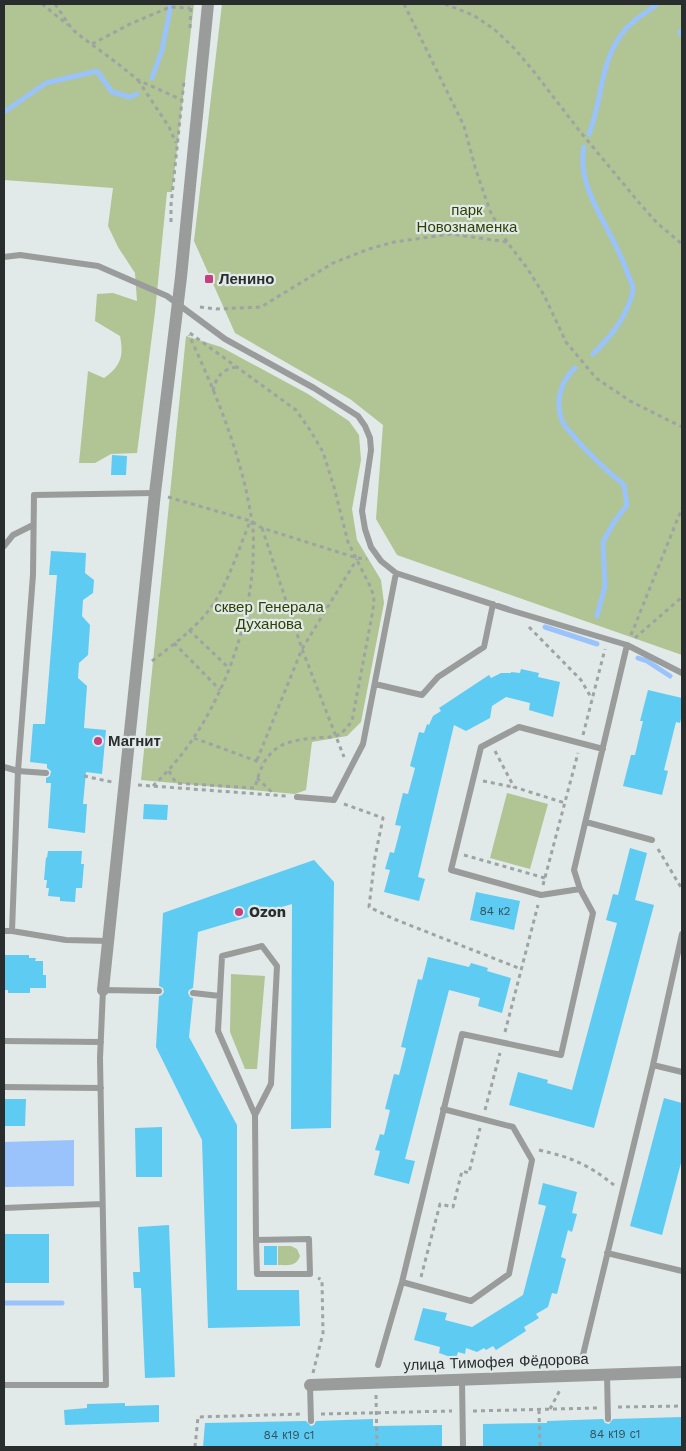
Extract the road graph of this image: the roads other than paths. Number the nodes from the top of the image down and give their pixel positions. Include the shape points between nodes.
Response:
1 (208, 7) edge
2 (4, 257) edge
3 (178, 303) junction
4 (155, 493) junction
5 (33, 525) junction
6 (4, 546) edge
7 (396, 573) junction
8 (493, 604) junction
9 (627, 645) junction
10 (682, 673) edge
11 (375, 684) junction
12 (603, 749) junction
13 (4, 767) edge
14 (18, 771) junction
15 (46, 773) dead end
16 (297, 797) road end
17 (586, 822) junction
18 (652, 840) road end
19 (580, 889) junction
20 (4, 931) edge
21 (12, 931) junction
22 (682, 934) edge
23 (108, 941) junction
24 (104, 990) junction
25 (159, 991) dead end
26 (193, 993) dead end
27 (220, 996) junction
28 (4, 1041) edge
29 (101, 1042) junction
30 (653, 1065) junction
31 (682, 1072) edge
32 (4, 1087) edge
33 (101, 1088) junction
34 (443, 1109) junction
35 (255, 1115) junction
36 (102, 1204) junction
37 (4, 1208) edge
38 (256, 1240) junction
39 (607, 1253) junction
40 (682, 1271) edge
41 (402, 1282) junction
42 (582, 1359) dead end
43 (378, 1366) dead end
44 (682, 1372) edge
45 (606, 1374) junction
46 (462, 1380) junction
47 (4, 1385) edge
48 (310, 1385) joint
49 (608, 1419) dead end
50 (311, 1421) dead end
51 (463, 1447) edge

1 - 3 street
2 - 3 lane via 20,255 98,266
3 - 4 street
3 - 7 lane via 224,339 358,416 370,438 371,450 362,511 365,529 371,547
4 - 5 lane via 34,495
4 - 23 street
5 - 6 lane via 13,535
5 - 14 lane via 33,575
7 - 8 lane
7 - 11 lane
8 - 9 lane
8 - 11 lane via 484,647 438,677 422,696
9 - 10 lane
9 - 12 lane
11 - 16 lane via 363,744 334,800
12 - 17 lane
12 - 19 lane via 519,727 480,747 451,870 541,895
13 - 14 lane
14 - 15 lane
14 - 21 lane
17 - 18 lane
17 - 19 lane via 574,870
19 - 34 lane via 593,913 561,1055 462,1034
20 - 21 lane
21 - 23 lane via 66,940
22 - 30 lane
23 - 24 street
24 - 25 lane
24 - 29 lane
26 - 27 lane
27 - 35 lane via 218,1031
27 - 35 lane via 222,956 262,946 277,966 271,1084
28 - 29 lane
29 - 33 lane
30 - 31 lane
30 - 39 lane
32 - 33 lane
33 - 36 lane
34 - 41 lane
34 - 41 lane via 513,1127 532,1160 509,1274 471,1301
35 - 38 lane
36 - 37 lane
36 - 47 lane via 106,1385
38 - 38 lane via 309,1239 310,1274 256,1274
39 - 40 lane
39 - 42 lane
41 - 43 lane
44 - 45 street, улица Тимофея Фёдорова
45 - 46 street, улица Тимофея Фёдорова
45 - 49 lane
46 - 48 street, улица Тимофея Фёдорова
46 - 51 lane
48 - 50 lane

